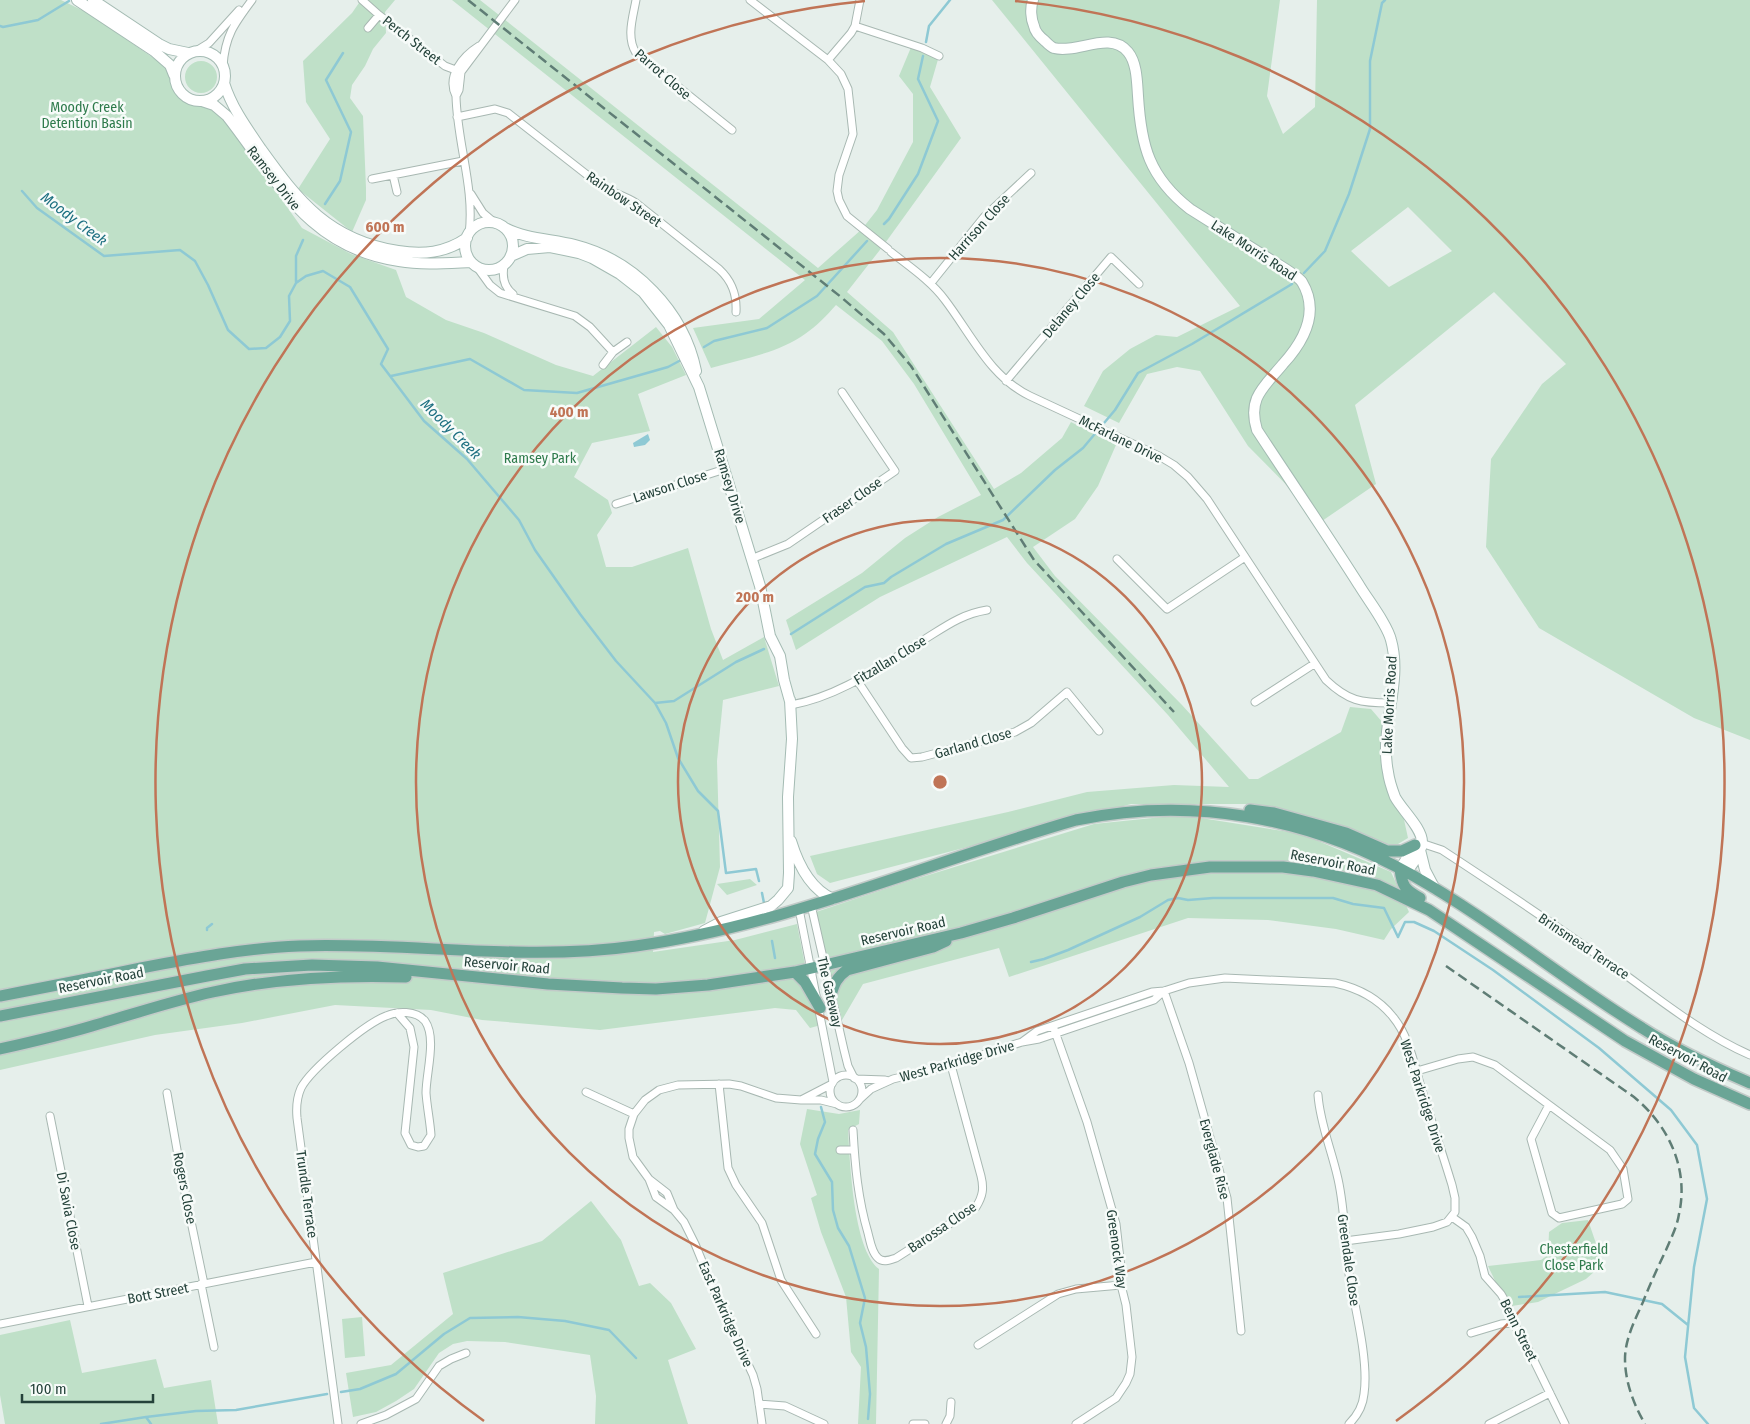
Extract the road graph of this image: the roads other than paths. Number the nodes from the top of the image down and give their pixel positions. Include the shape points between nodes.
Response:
1 (77, 0) edge
2 (93, 0) edge
3 (250, 0) edge
4 (362, 0) edge
5 (515, 0) edge
6 (636, 0) edge
7 (750, 0) edge
8 (860, 0) edge
9 (1033, 0) edge
10 (379, 14) junction
11 (855, 26) junction
12 (368, 28) dead end
13 (192, 52) junction
14 (939, 56) dead end
15 (828, 60) junction
16 (223, 66) junction
17 (459, 71) junction
18 (174, 75) junction
19 (224, 83) junction
20 (202, 101) junction
21 (457, 117) junction
22 (732, 130) dead end
23 (463, 161) junction
24 (1030, 174) dead end
25 (393, 175) junction
26 (372, 179) dead end
27 (470, 191) junction
28 (396, 192) dead end
29 (500, 226) junction
30 (468, 236) junction
31 (511, 256) junction
32 (474, 265) junction
33 (504, 266) junction
34 (931, 283) junction
35 (1139, 284) dead end
36 (515, 296) junction
37 (736, 312) dead end
38 (627, 342) dead end
39 (613, 352) junction
40 (603, 365) dead end
41 (1006, 381) junction
42 (699, 387) junction
43 (842, 392) dead end
44 (725, 468) junction
45 (616, 504) dead end
46 (1245, 557) junction
47 (751, 559) junction
48 (1117, 559) dead end
49 (987, 610) dead end
50 (1314, 664) junction
51 (857, 680) junction
52 (1255, 702) dead end
53 (1390, 704) junction
54 (791, 705) junction
55 (1099, 731) dead end
56 (1200, 810) junction
57 (788, 828) junction
58 (1418, 845) junction
59 (1403, 874) junction
60 (1377, 885) junction
61 (1435, 889) junction
62 (833, 898) junction
63 (811, 905) junction
64 (799, 909) junction
65 (961, 933) junction
66 (694, 936) junction
67 (178, 961) junction
68 (824, 965) junction
69 (811, 968) junction
70 (795, 972) junction
71 (463, 976) junction
72 (1544, 986) junction
73 (0, 989) edge
74 (1164, 991) junction
75 (831, 995) junction
76 (0, 996) edge
77 (820, 1008) junction
78 (397, 1013) junction
79 (0, 1016) edge
80 (1053, 1026) junction
81 (1056, 1034) junction
82 (1022, 1042) junction
83 (0, 1049) edge
84 (1750, 1055) edge
85 (951, 1065) junction
86 (1417, 1071) junction
87 (855, 1078) junction
88 (893, 1079) junction
89 (833, 1083) junction
90 (1750, 1083) edge
91 (719, 1084) junction
92 (166, 1092) dead end
93 (586, 1092) dead end
94 (1318, 1095) dead end
95 (801, 1100) junction
96 (859, 1100) junction
97 (837, 1104) junction
98 (1750, 1104) edge
99 (1550, 1105) junction
100 (634, 1114) junction
101 (50, 1116) dead end
102 (853, 1130) dead end
103 (840, 1150) dead end
104 (854, 1150) junction
105 (1452, 1217) junction
106 (1345, 1241) junction
107 (316, 1262) junction
108 (202, 1284) junction
109 (1120, 1285) junction
110 (88, 1306) junction
111 (1512, 1323) junction
112 (0, 1324) edge
113 (1241, 1331) dead end
114 (1470, 1333) dead end
115 (816, 1334) dead end
116 (978, 1345) dead end
117 (214, 1346) dead end
118 (466, 1354) dead end
119 (1550, 1393) junction
120 (951, 1402) dead end
121 (759, 1404) junction
122 (338, 1424) edge
123 (361, 1424) edge
124 (762, 1424) edge
125 (824, 1424) edge
126 (913, 1424) edge
127 (925, 1424) edge
128 (946, 1424) edge
129 (1076, 1424) edge
130 (1349, 1424) edge
131 (1489, 1424) edge
132 (1565, 1424) edge

1 - 18 main road via 154,51 170,65
2 - 13 main road via 159,44 169,49
3 - 13 street via 209,43
3 - 16 street via 225,44
4 - 10 street
5 - 17 street via 479,46 468,53
6 - 22 street, Parrot Close via 630,38 636,53
7 - 15 street, McFarlane Drive
8 - 11 street
9 - 53 main road, Lake Morris Road via 1035,31 1054,48 1108,42 1128,51 1137,77 1145,146 1154,172 1174,197 1301,281 1310,303 1310,320 1296,348 1259,394 1254,419 1257,430 1333,543 1391,639 1394,661
10 - 12 street, Perch Street
10 - 17 street, Perch Street via 445,66
11 - 14 street
11 - 15 street
13 - 16 main road via 212,54
13 - 18 main road via 178,62
15 - 34 street, McFarlane Drive via 841,74 848,89 853,134 839,176 838,200 847,216
16 - 19 main road
17 - 21 street via 453,90
18 - 20 main road via 179,91 191,99
19 - 20 main road via 216,95
19 - 30 main road, Ramsey Drive via 233,108 285,182 313,212 332,226 362,241 404,252 442,251
20 - 32 main road, Ramsey Drive via 214,105 227,116 288,200 329,235 358,250 397,261
21 - 23 street
21 - 37 street, Rainbow Street via 495,109 508,113 610,192 636,203 719,269 736,293
23 - 25 street
23 - 27 street
24 - 34 street, Harrison Close via 984,218
25 - 26 street
25 - 28 street
27 - 29 street via 483,213
27 - 30 street
29 - 30 main road via 490,222 478,225
29 - 31 main road via 513,241
29 - 42 main road, Ramsey Drive via 520,234 591,249 638,277 660,298 680,325 692,353
30 - 32 main road via 465,251
31 - 33 main road
31 - 42 main road, Ramsey Drive via 538,247 565,250 592,258 620,274 643,292 665,319
32 - 33 main road via 490,270
32 - 36 street via 496,290
33 - 36 street via 505,286
34 - 41 street, McFarlane Drive
35 - 41 street, Delaney Close via 1111,257
36 - 39 street via 575,316
38 - 39 street
39 - 40 street
41 - 46 street, McFarlane Drive via 1024,393 1174,465 1207,499
42 - 44 main road, Ramsey Drive
43 - 47 street, Fraser Close via 895,471 788,544
44 - 45 street, Lawson Close
44 - 47 main road, Ramsey Drive
46 - 48 street via 1167,609
46 - 50 street, McFarlane Drive
47 - 54 main road, Ramsey Drive
49 - 51 street, Fitzallan Close via 961,617
50 - 52 street
50 - 53 street, McFarlane Drive via 1338,692 1367,703
51 - 54 street, Fitzallan Close via 821,698
51 - 55 street, Garland Close via 911,758 1015,732 1031,723 1067,692
53 - 58 main road, Lake Morris Road via 1386,766 1396,798 1419,832
54 - 57 main road, Ramsey Drive
56 - 58 main road via 1245,809 1274,813 1346,834 1387,851 1402,851
56 - 59 main road, Reservoir Road via 1274,822 1345,843
56 - 62 main road, Reservoir Road via 1155,809 1076,820
57 - 62 main road, Ramsey Drive via 793,849 812,884
57 - 66 main road, Ramsey Drive via 789,881 784,894 771,906 721,922
58 - 59 main road
58 - 61 main road, Lake Morris Road
58 - 84 street, Brinsmead Terrace via 1442,850 1689,1020
59 - 60 main road via 1390,884
59 - 61 main road, Reservoir Road
59 - 72 main road via 1409,892 1486,939
60 - 65 main road, Reservoir Road via 1283,867 1181,870 1123,882
60 - 72 main road, Reservoir Road via 1429,910
61 - 90 main road, Reservoir Road via 1641,1028
62 - 63 main road, Reservoir Road
63 - 64 main road, Reservoir Road
63 - 68 street, The Gateway
64 - 66 main road, Reservoir Road
64 - 69 street, The Gateway
65 - 68 main road, Reservoir Road
65 - 75 main road via 933,948 847,970 834,984
66 - 67 main road, Reservoir Road via 634,947 578,952 300,946
67 - 73 main road via 72,975
67 - 76 main road, Reservoir Road
68 - 69 main road, Reservoir Road
68 - 75 street, The Gateway
69 - 70 main road, Reservoir Road
69 - 77 street, The Gateway
70 - 71 main road, Reservoir Road via 656,989
70 - 77 main road via 805,982
71 - 79 main road, Reservoir Road via 339,964 245,969
71 - 83 main road via 295,979 244,986 181,999
72 - 98 main road, Reservoir Road via 1646,1054
74 - 80 street, West Parkridge Drive via 1152,992
74 - 81 street, West Parkridge Drive via 1154,1000
74 - 86 street, West Parkridge Drive via 1189,983 1225,978 1350,986 1375,1000 1394,1017
74 - 113 street, Everglade Rise via 1189,1063 1227,1198
75 - 87 street, The Gateway via 848,1066
77 - 89 street, The Gateway
78 - 78 street via 418,1015 430,1036 426,1093 432,1135 424,1146 411,1145 405,1133 414,1047 410,1028
78 - 107 street, Trundle Terrace via 377,1020 327,1059 301,1088 297,1118
80 - 81 street, Greenock Way
80 - 82 street, West Parkridge Drive via 1030,1035
81 - 82 street, West Parkridge Drive
81 - 109 street, Greenock Way via 1080,1099 1112,1205 1119,1244
82 - 85 street, West Parkridge Drive
85 - 88 street, West Parkridge Drive
85 - 104 street, Barossa Close via 984,1185 976,1207 896,1258 883,1261 873,1250 861,1208
86 - 99 street via 1473,1057 1495,1065
86 - 105 street, West Parkridge Drive via 1455,1198
87 - 88 street, West Parkridge Drive
87 - 89 street via 840,1077
87 - 96 street via 862,1091
88 - 96 street, West Parkridge Drive via 871,1089
89 - 95 street
89 - 97 street via 830,1093
91 - 95 street via 741,1086 776,1098
91 - 100 street via 668,1086 650,1095
91 - 115 street via 731,1177 762,1223 781,1280
92 - 108 street, Rogers Close
93 - 100 street
94 - 106 street, Greendale Close via 1320,1115 1338,1180
95 - 97 street
96 - 97 street via 846,1107
99 - 99 street via 1610,1150 1623,1169 1628,1199 1622,1204 1559,1218 1552,1213 1531,1139
100 - 121 street, East Parkridge Drive via 629,1129 633,1157 649,1179 667,1193 674,1210 684,1222 752,1375
101 - 110 street, Di Savia Close
102 - 104 street, Barossa Close
103 - 104 street
105 - 106 street via 1433,1227
105 - 111 street, Benn Street via 1466,1227 1472,1237 1485,1276 1508,1306
106 - 130 street, Greendale Close via 1365,1384 1362,1404
107 - 108 street, Bott Street
107 - 122 street, Trundle Terrace
108 - 110 street, Bott Street
108 - 117 street, Rogers Close
109 - 116 street via 1058,1294
109 - 129 street, Greenock Way via 1126,1305 1132,1358 1130,1374 1116,1398
110 - 112 street, Bott Street
111 - 114 street
111 - 119 street, Benn Street via 1520,1332
118 - 123 street via 450,1358 439,1366 416,1399
119 - 131 street
119 - 132 street, Benn Street
120 - 128 street
121 - 124 street, East Parkridge Drive
121 - 125 street via 785,1406
126 - 127 street

